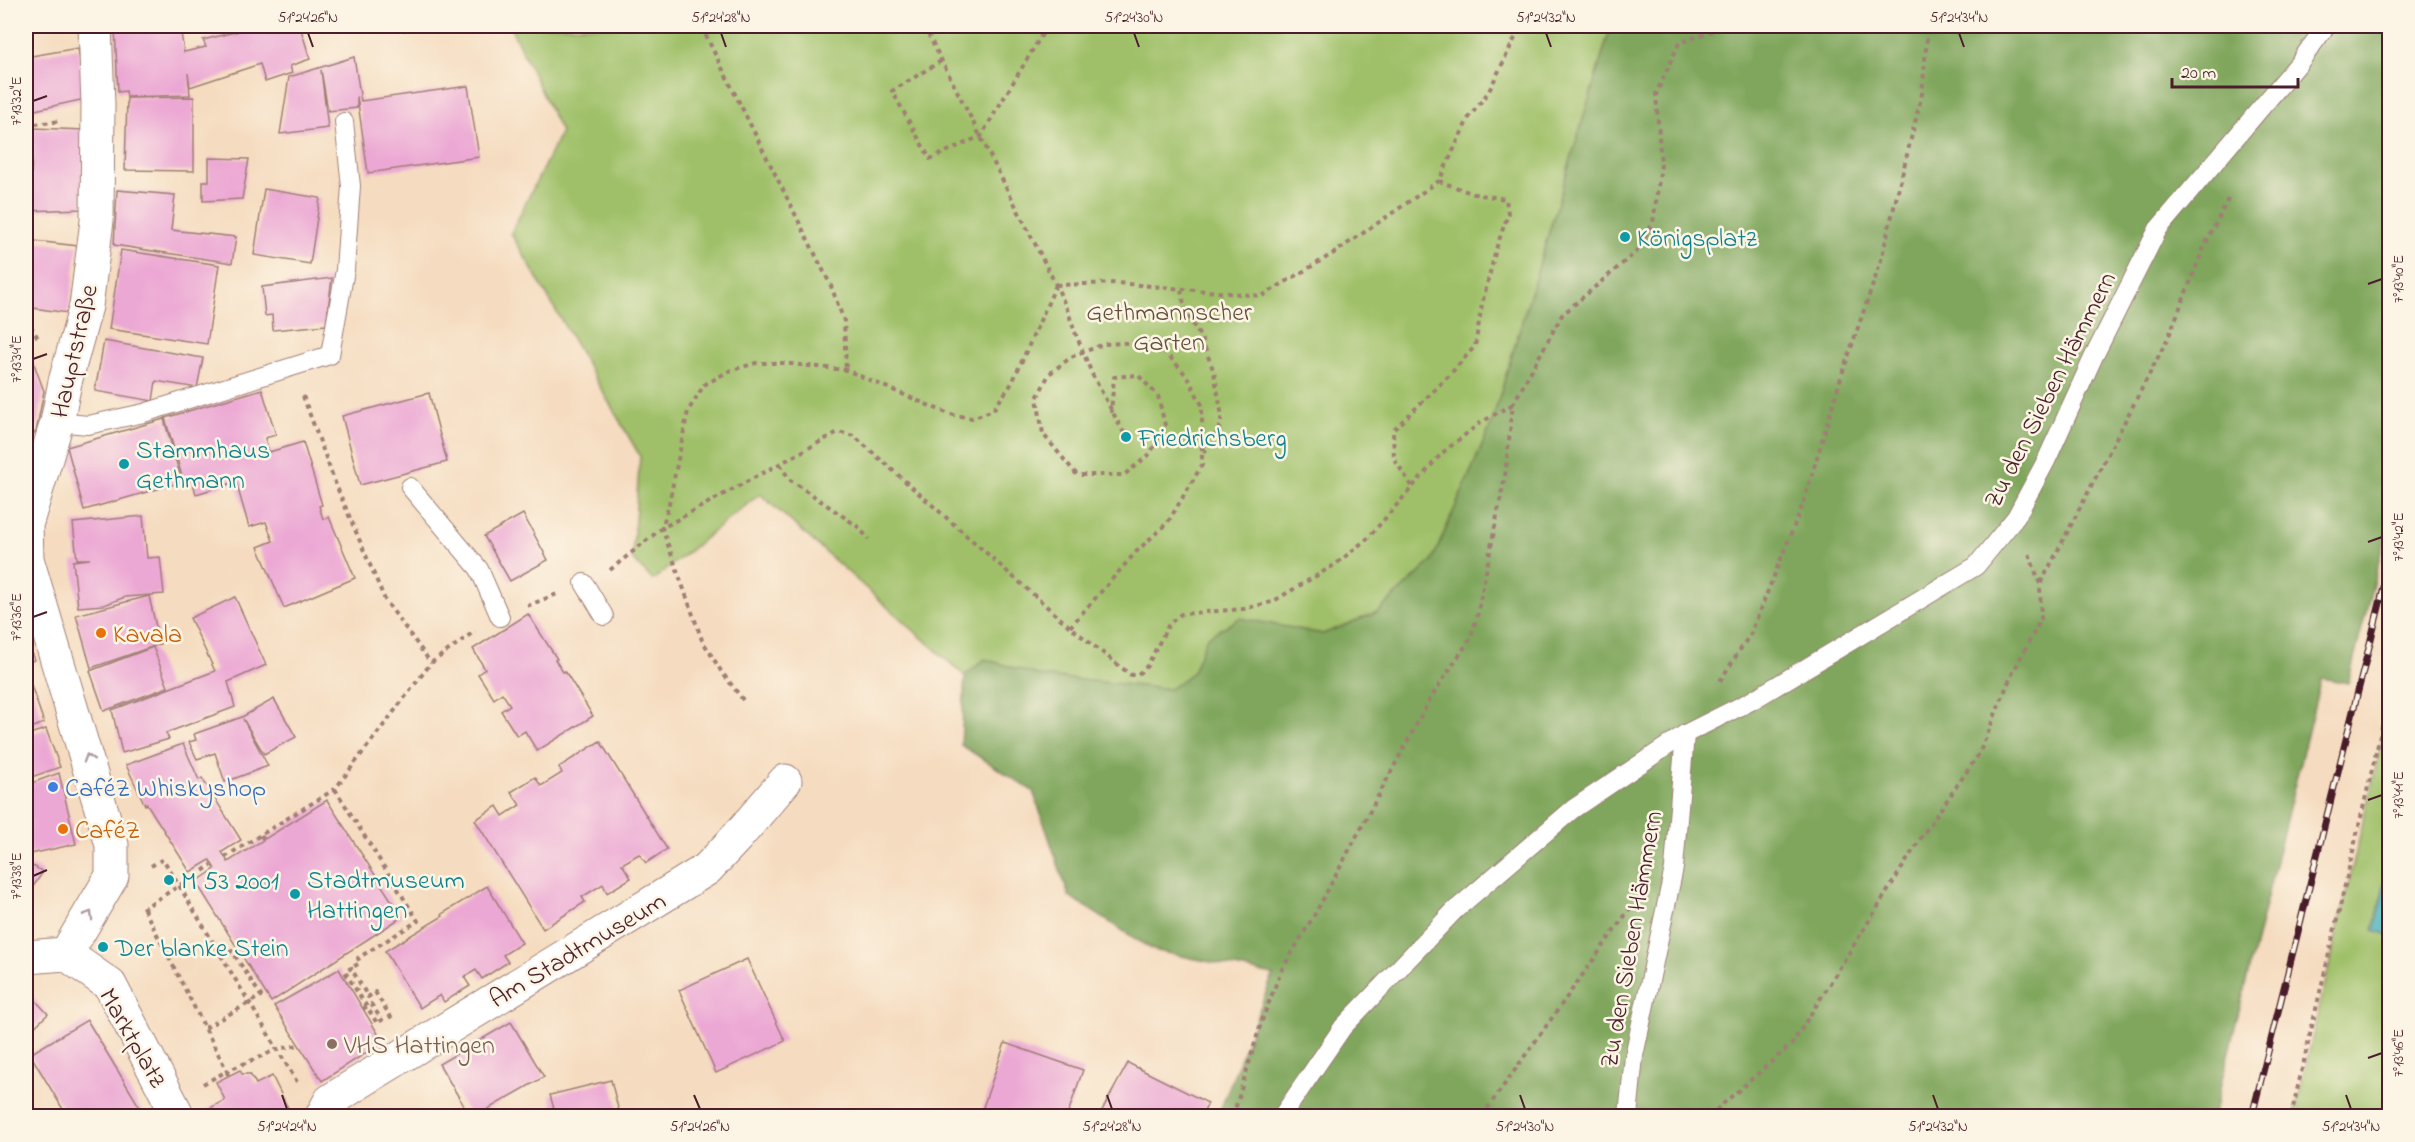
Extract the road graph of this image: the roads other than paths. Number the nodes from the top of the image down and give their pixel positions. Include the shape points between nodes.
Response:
1 (95, 26) edge
2 (2326, 26) edge
3 (344, 122) dead end
4 (57, 422) junction
5 (410, 487) dead end
6 (26, 525) edge
7 (584, 583) road end
8 (604, 616) dead end
9 (500, 617) road end
10 (1685, 734) junction
11 (785, 781) dead end
12 (66, 954) junction
13 (26, 957) edge
14 (178, 1116) edge
15 (322, 1116) edge
16 (1282, 1116) edge
17 (1628, 1116) edge

1 - 4 street, Hauptstraße via 97,220 86,306
2 - 10 lane, Zu den Sieben Hämmern via 2230,147 2158,229 2016,517 1976,566 1751,700
3 - 4 lane via 351,186 345,270 330,355 144,412 88,425
4 - 6 street, Hauptstraße
5 - 9 lane via 479,569
12 -> 6 street, Hauptstraße via 112,876 112,845 27,559
7 - 8 lane
10 - 16 lane, Zu den Sieben Hämmern via 1573,809 1454,911 1342,1027
10 - 17 lane, Zu den Sieben Hämmern via 1674,868 1638,1034
11 - 15 street, Am Stadtmuseum via 707,868 355,1084 330,1101
12 - 13 street
12 - 14 street, Marktplatz via 111,985

